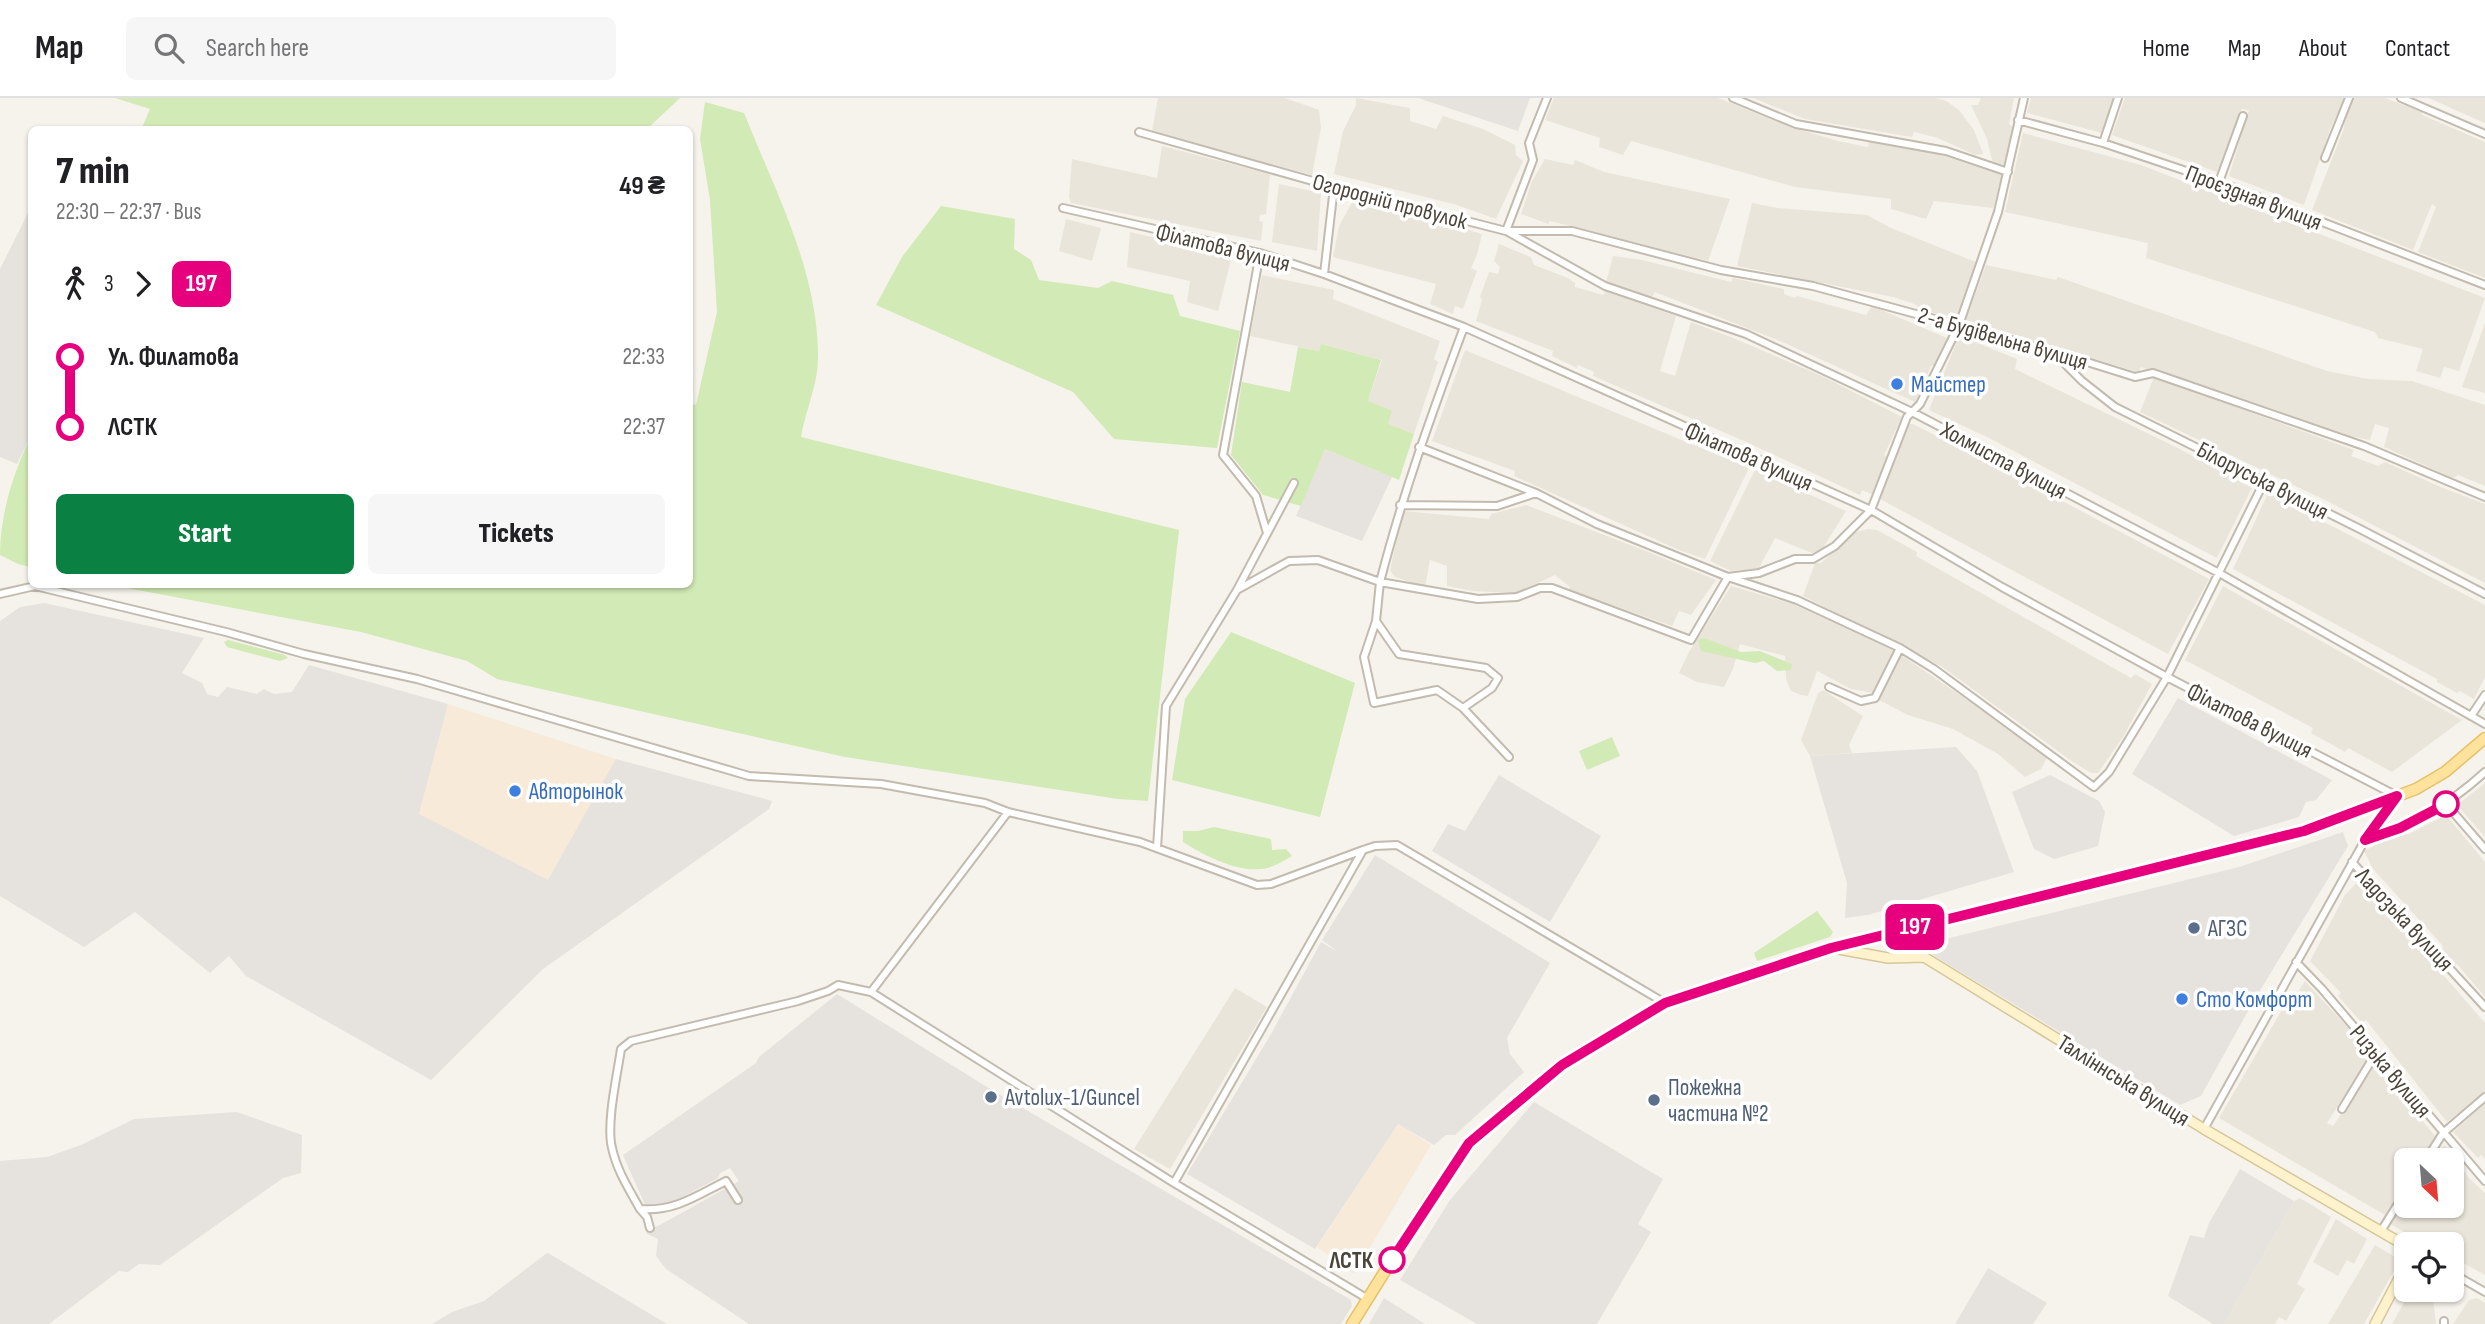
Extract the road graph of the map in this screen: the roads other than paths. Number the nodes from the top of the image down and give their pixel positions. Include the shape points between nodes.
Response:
1 (1546, 98) edge
2 (1733, 98) edge
3 (2024, 98) edge
4 (2118, 98) edge
5 (2349, 98) edge
6 (2401, 98) edge
7 (2244, 116) dead end
8 (2018, 120) junction
9 (1139, 132) dead end
10 (2485, 134) edge
11 (2103, 144) junction
12 (2325, 158) dead end
13 (2008, 172) junction
14 (2219, 182) junction
15 (1334, 187) junction
16 (1063, 208) dead end
17 (1506, 231) junction
18 (1260, 253) junction
19 (1324, 274) junction
20 (2485, 285) edge
21 (1959, 325) junction
22 (1464, 327) junction
23 (2052, 351) junction
24 (1912, 412) junction
25 (1419, 447) junction
26 (2264, 482) junction
27 (1294, 483) dead end
28 (1536, 493) junction
29 (2485, 497) edge
30 (1400, 505) junction
31 (1871, 510) junction
32 (1267, 533) junction
33 (2219, 573) junction
34 (1728, 577) junction
35 (1380, 582) junction
36 (28, 588) edge
37 (43, 588) edge
38 (1237, 590) junction
39 (0, 594) edge
40 (2485, 594) edge
41 (1376, 621) junction
42 (1900, 648) junction
43 (2167, 677) junction
44 (1829, 687) dead end
45 (2485, 695) edge
46 (1463, 708) junction
47 (2471, 716) junction
48 (2485, 724) edge
49 (2485, 737) edge
50 (1509, 757) dead end
51 (2485, 772) edge
52 (2397, 796) junction
53 (2446, 804) junction
54 (1008, 812) junction
55 (2365, 840) junction
56 (1157, 848) junction
57 (2485, 849) edge
58 (1363, 850) junction
59 (2352, 862) junction
60 (1831, 948) junction
61 (2296, 962) junction
62 (871, 992) junction
63 (1665, 1003) junction
64 (2485, 1007) edge
65 (2376, 1054) junction
66 (2485, 1097) edge
67 (2343, 1109) dead end
68 (2204, 1129) junction
69 (2443, 1133) junction
70 (2434, 1148) edge
71 (2485, 1181) edge
72 (1174, 1183) junction
73 (738, 1200) dead end
74 (640, 1209) junction
75 (2394, 1210) edge
76 (650, 1228) dead end
77 (2381, 1231) junction
78 (2394, 1239) edge
79 (2464, 1280) edge
80 (2394, 1288) edge
81 (2485, 1292) edge
82 (1368, 1299) junction
83 (1352, 1324) edge
84 (2375, 1324) edge

1 - 17 street via 1529,143 1533,160
2 - 13 street via 1796,124 1946,151
3 - 8 street
4 - 11 street
5 - 12 street
6 - 10 street
7 - 14 street
8 - 11 street, Проєздная вулиця
8 - 13 street
9 - 15 street, Огородній провулок
11 - 14 street, Проєздная вулиця
13 - 21 street via 1984,259
14 - 20 street, Проєздная вулиця
15 - 17 street, Огородній провулок
15 - 19 street
16 - 18 street, Філатова вулиця
17 - 21 street, 2-а Будівельна вулиця via 1572,231
17 - 24 street, Холмиста вулиця via 1605,286 1746,334
18 - 19 street, Філатова вулиця
18 - 32 street via 1223,455 1256,496
19 - 22 street, Філатова вулиця
21 - 23 street, 2-а Будівельна вулиця
21 - 24 street
22 - 25 street
22 - 31 street, Філатова вулиця
23 - 26 street, Білоруська вулиця via 2115,407
23 - 29 street, 2-а Будівельна вулиця via 2135,377 2153,373 2364,446
24 - 31 street
24 - 33 street, Холмиста вулиця
25 - 28 street
25 - 30 street
26 - 33 street
26 - 40 street, Білоруська вулиця
27 - 32 street
28 - 30 street via 1497,506
28 - 34 street via 1597,524
30 - 35 street
31 - 34 street via 1835,546 1813,559 1795,559 1759,573
31 - 43 street, Філатова вулиця
32 - 38 street
33 - 43 street
33 - 47 street, Холмиста вулиця
34 - 35 street via 1691,640 1552,588 1540,587 1517,597 1478,598
34 - 42 street via 1797,600
35 - 38 street via 1318,560 1289,561
35 - 41 street
36 - 39 street
37 - 54 street via 417,679 749,776 881,784 985,803
38 - 56 street via 1166,706
41 - 46 street via 1364,657 1374,703 1437,690
41 - 46 street via 1399,654 1486,668 1498,678 1492,688
42 - 43 street via 2094,787 2109,772
42 - 44 street via 1875,698 1861,701
43 - 52 street, Філатова вулиця
45 - 47 street
46 - 50 street
47 - 48 street, Холмиста вулиця
49 - 52 main road via 2445,772
51 - 53 street
52 - 55 street
52 - 60 main road via 2304,831
53 - 55 street
53 - 57 street
54 - 56 street
54 - 62 street
55 - 59 street
56 - 58 street via 1256,885 1271,884
58 - 63 street via 1397,845
58 - 72 street
59 - 61 street
59 - 64 street, Ладозька вулиця
60 - 63 main road
60 - 68 street, Талліннська вулиця via 1888,958 1924,957
61 - 65 street, Ризька вулиця
61 - 68 street
62 - 72 street
62 - 74 street via 838,985 798,1001 631,1041 621,1049 611,1146 619,1172
63 - 82 main road via 1562,1065 1469,1143
65 - 67 street
65 - 69 street, Ризька вулиця
66 - 69 street
68 - 77 street, Талліннська вулиця
69 - 70 street
69 - 71 street, Ризька вулиця
72 - 82 street
73 - 74 street via 726,1181 675,1206 659,1211
74 - 76 street
75 - 77 street
77 - 78 street, Талліннська вулиця
79 - 81 street
80 - 84 street
82 - 83 main road

